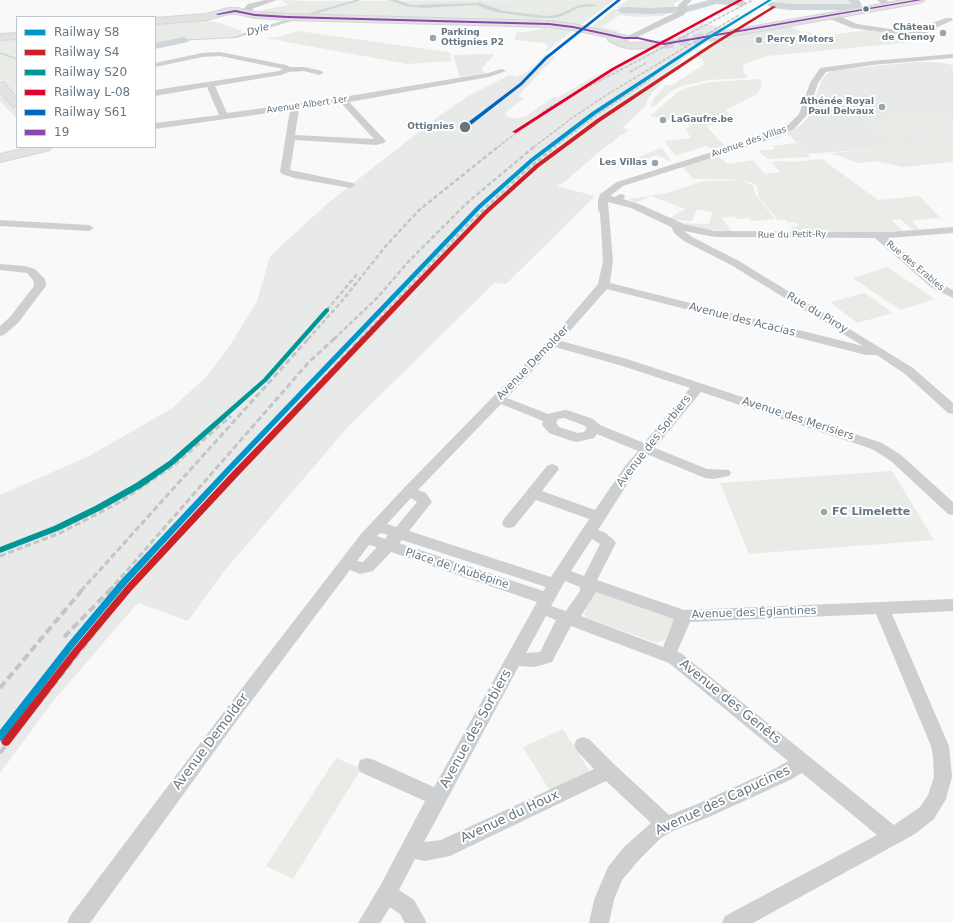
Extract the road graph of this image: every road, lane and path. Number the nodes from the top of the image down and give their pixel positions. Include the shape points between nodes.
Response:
1 (273, 0) edge
2 (880, 0) edge
3 (920, 0) edge
4 (259, 4) junction
5 (685, 5) edge
6 (890, 5) junction
7 (231, 11) junction
8 (245, 15) junction
9 (831, 16) junction
10 (218, 17) junction
11 (949, 20) dead end
12 (156, 22) edge
13 (16, 35) edge
14 (0, 36) edge
15 (715, 36) tunnel mouth
16 (634, 39) joint
17 (950, 58) edge
18 (156, 65) edge
19 (287, 70) junction
20 (502, 70) dead end
21 (319, 73) dead end
22 (210, 85) junction
23 (0, 86) edge
24 (156, 93) edge
25 (343, 100) junction
26 (16, 104) edge
27 (295, 107) junction
28 (224, 116) junction
29 (156, 126) edge
30 (291, 137) junction
31 (42, 148) edge
32 (0, 158) edge
33 (350, 185) dead end
34 (612, 199) junction
35 (0, 223) edge
36 (676, 225) junction
37 (89, 228) dead end
38 (953, 230) edge
39 (878, 235) junction
40 (0, 267) edge
41 (604, 285) junction
42 (953, 295) edge
43 (0, 332) edge
44 (556, 340) junction
45 (881, 352) junction
46 (698, 386) junction
47 (499, 399) junction
48 (953, 410) edge
49 (551, 420) junction
50 (594, 428) junction
51 (646, 449) junction
52 (552, 469) dead end
53 (724, 473) dead end
54 (408, 492) junction
55 (532, 493) junction
56 (953, 510) edge
57 (598, 517) junction
58 (509, 523) dead end
59 (371, 532) junction
60 (589, 532) junction
61 (399, 533) junction
62 (388, 546) junction
63 (347, 563) junction
64 (558, 579) junction
65 (588, 583) junction
66 (545, 604) junction
67 (953, 605) edge
68 (881, 608) junction
69 (684, 616) junction
70 (567, 619) junction
71 (668, 654) junction
72 (515, 659) junction
73 (583, 744) dead end
74 (803, 762) junction
75 (367, 766) dead end
76 (608, 771) junction
77 (438, 798) junction
78 (666, 825) junction
79 (893, 836) junction
80 (410, 848) junction
81 (387, 893) junction
82 (77, 923) edge
83 (368, 923) edge
84 (417, 923) edge
85 (599, 923) edge
86 (732, 923) edge

1 - 4 street
2 - 6 street
3 - 6 main road
4 - 7 street
4 - 8 street via 249,7
5 - 16 street via 681,13
6 - 9 main road
7 - 8 main road
7 - 10 main road
8 - 10 main road via 232,21
8 - 16 main road via 549,24
9 - 11 street via 860,27 890,32 925,32 930,27
9 - 15 main road
10 - 12 main road
13 - 14 main road
17 - 34 street, Avenue des Villas via 823,70 814,83 803,115 791,127 778,134 630,181
18 - 19 street via 202,55 220,54 286,66
19 - 21 street via 304,69
19 - 22 street
20 - 25 street, Avenue Albert 1er via 489,75
22 - 24 street
22 - 28 street
23 - 26 main road
25 - 27 street, Avenue Albert 1er
25 - 30 street via 380,142
27 - 28 street, Avenue Albert 1er
27 - 30 street
28 - 29 street, Avenue Albert 1er
30 - 33 street via 285,172
31 - 32 main road
34 - 36 street, Rue du Petit-Ry via 635,206
34 - 41 street
35 - 37 street
36 - 39 street, Rue du Petit-Ry via 703,232 734,235
36 - 45 street, Rue du Piroy via 679,232 688,239 735,263
38 - 39 street, Rue du Petit-Ry
39 - 42 street, Rue des Erables via 936,286
40 - 43 street via 31,271 39,278 40,286 14,320
41 - 44 street, Avenue Demolder
41 - 45 street, Avenue des Acacias via 866,351
44 - 46 street, Avenue des Merisiers
44 - 47 street, Avenue Demolder
45 - 48 street, Rue du Piroy via 909,371
46 - 51 street, Avenue des Sorbiers
46 - 56 street, Avenue des Merisiers via 877,446 896,458
47 - 49 street
47 - 54 street, Avenue Demolder
49 - 50 street via 554,416 565,414 588,422
49 - 50 street via 549,426 554,430 577,438 589,435
50 - 51 street
51 - 53 street via 705,473
51 - 57 street, Avenue des Sorbiers
52 - 55 street
54 - 59 street, Avenue Demolder
54 - 61 street via 421,496 425,502
55 - 57 street
55 - 58 street
57 - 60 street, Avenue des Sorbiers
59 - 61 street, Place de l'Aubépine
59 - 62 street, Place de l'Aubépine
59 - 63 street, Avenue Demolder
60 - 64 street, Avenue des Sorbiers
60 - 65 street, Avenue des Sorbiers via 608,543
61 - 62 street
61 - 64 street, Place de l'Aubépine
62 - 63 street via 367,567 360,568
62 - 66 street, Place de l'Aubépine
63 - 82 street, Avenue Demolder
64 - 65 street, Avenue des Églantines
64 - 66 street, Avenue des Sorbiers
65 - 69 street, Avenue des Églantines
65 - 70 street, Avenue des Sorbiers via 588,592 575,612
66 - 70 street, Avenue des Genêts
66 - 72 street, Avenue des Sorbiers
67 - 68 street, Avenue des Églantines
68 - 69 street, Avenue des Églantines
68 - 79 street via 936,736 943,766 940,791 927,813 915,824
69 - 71 street
70 - 71 street, Avenue des Genêts
70 - 72 street, Avenue des Sorbiers via 546,657 536,660
71 - 74 street, Avenue des Genêts via 690,669
72 - 77 street, Avenue des Sorbiers
73 - 76 street
74 - 78 street, Avenue des Capucines via 783,774
74 - 79 street, Avenue des Genêts
75 - 77 street, Avenue des Sorbiers
76 - 78 street
76 - 80 street, Avenue du Houx via 443,849 425,852
77 - 80 street, Avenue des Sorbiers
78 - 85 street, Avenue des Capucines via 644,841 622,863 604,900
79 - 86 street
80 - 81 street, Avenue des Sorbiers
81 - 83 street, Avenue des Sorbiers
81 - 84 street via 407,907

